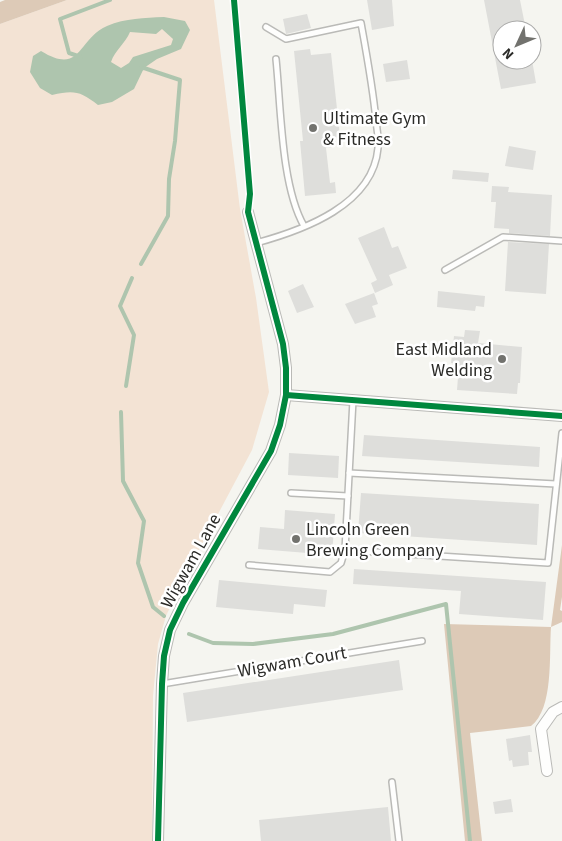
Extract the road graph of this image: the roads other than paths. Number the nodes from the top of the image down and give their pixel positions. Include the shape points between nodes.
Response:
1 (266, 27) dead end
2 (276, 59) dead end
3 (248, 212) dead end
4 (304, 226) junction
5 (562, 241) edge
6 (256, 243) junction
7 (445, 270) dead end
8 (286, 395) junction
9 (353, 400) junction
10 (562, 416) edge
11 (562, 433) edge
12 (349, 473) junction
13 (556, 484) junction
14 (291, 493) dead end
15 (348, 496) junction
16 (345, 550) junction
17 (249, 565) dead end
18 (422, 640) dead end
19 (162, 684) junction
20 (562, 707) edge
21 (547, 771) dead end
22 (392, 782) dead end
23 (158, 841) edge
24 (399, 841) edge

1 - 4 lane via 286,39 361,23 378,139 373,169 353,198
2 - 4 lane via 287,169 295,211
3 - 6 street, Wigwam Lane
4 - 6 lane
5 - 7 lane via 503,237
6 - 8 street, Wigwam Lane via 283,344
8 - 9 street
8 - 19 street, Wigwam Lane via 271,451 170,630
9 - 10 street
9 - 12 lane
11 - 13 lane
12 - 13 lane
12 - 15 lane
13 - 16 lane via 548,563
14 - 15 lane
15 - 16 lane
16 - 17 lane via 341,563 330,572
18 - 19 lane, Wigwam Court
19 - 23 street, Wigwam Lane
20 - 21 street via 553,712 541,729
22 - 24 lane

